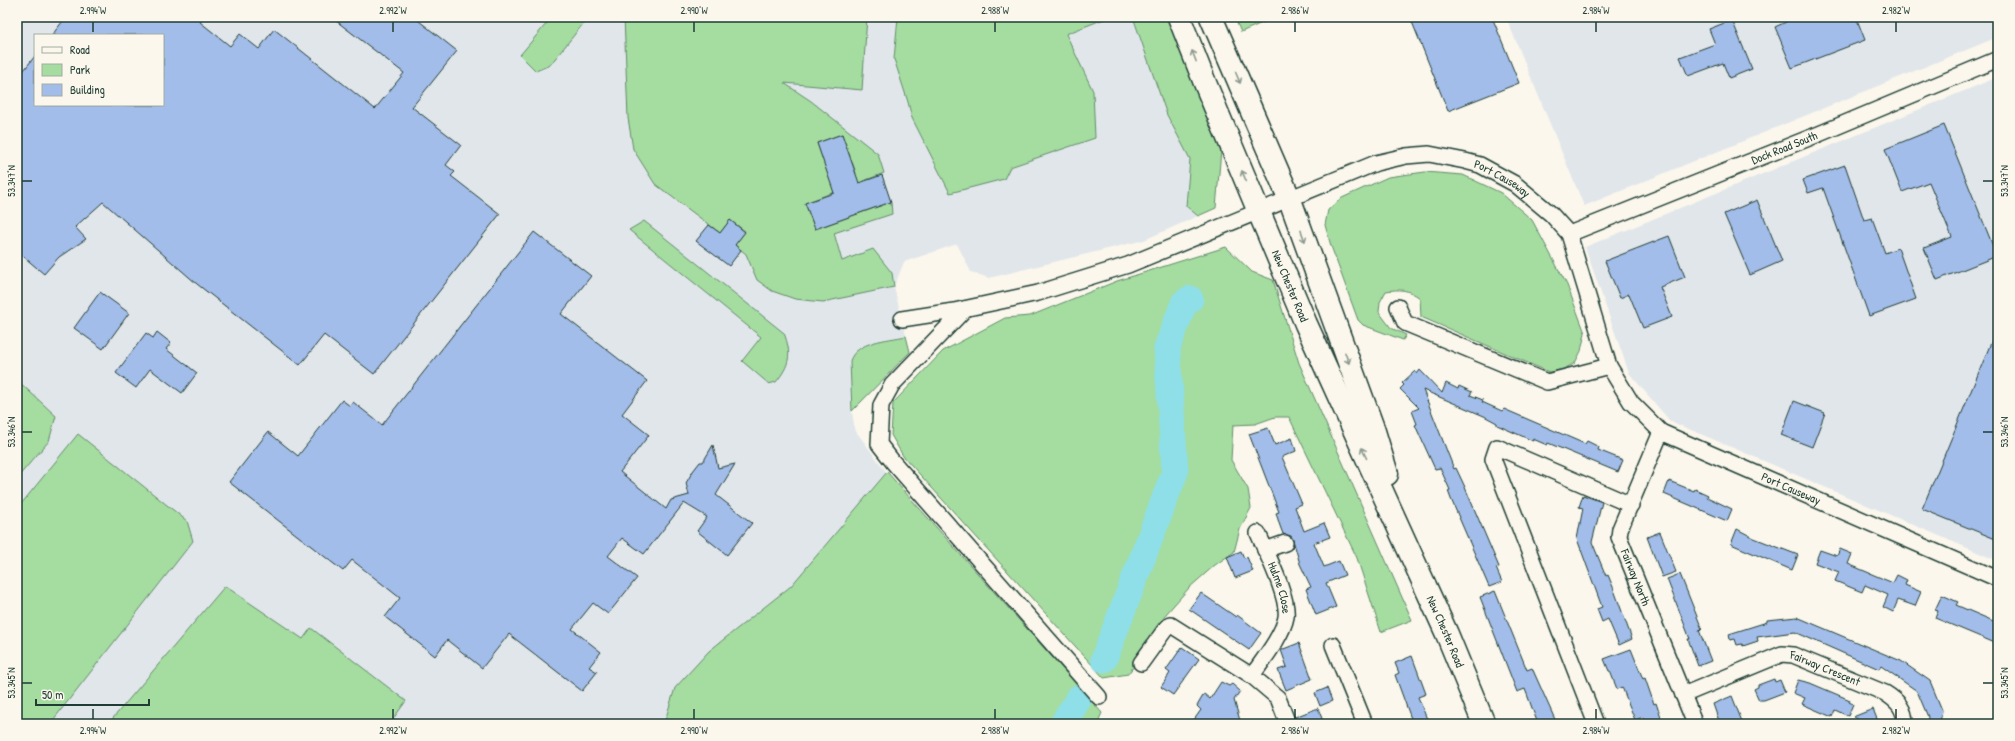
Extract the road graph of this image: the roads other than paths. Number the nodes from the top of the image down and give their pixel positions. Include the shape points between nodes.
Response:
1 (1179, 17) edge
2 (1211, 17) edge
3 (1998, 58) edge
4 (1290, 200) junction
5 (1259, 212) junction
6 (1569, 234) junction
7 (1398, 307) dead end
8 (965, 308) junction
9 (902, 318) dead end
10 (1609, 366) junction
11 (1661, 432) junction
12 (1631, 505) junction
13 (1258, 533) dead end
14 (1285, 543) dead end
15 (1265, 550) junction
16 (1410, 552) junction
17 (1998, 579) edge
18 (1333, 645) dead end
19 (1141, 663) dead end
20 (1252, 676) junction
21 (1683, 695) junction
22 (1099, 697) dead end
23 (1482, 720) edge
24 (1288, 724) edge
25 (1365, 724) edge
26 (1596, 724) edge
27 (1695, 724) edge
28 (1905, 724) edge

5 -> 1 highway, New Chester Road
2 -> 4 highway, New Chester Road
3 - 6 street, Dock Road South via 1819,134
4 - 5 street, Port Causeway
4 - 6 street, Port Causeway via 1376,163 1429,154 1465,161 1499,174 1551,214
4 -> 16 highway, New Chester Road via 1372,428
5 - 8 street, Port Causeway via 1128,265 1038,293
16 -> 5 highway, New Chester Road via 1306,324
6 - 10 street, Port Causeway
7 - 10 street via 1405,323 1547,382
8 - 9 street, Port Causeway
8 - 22 street via 892,385 881,405 878,444
10 - 11 street, Port Causeway via 1631,402
11 - 12 street, Fairway North
11 - 17 street, Port Causeway
12 - 21 street, Fairway North via 1620,530 1621,546
12 - 26 street via 1497,447 1493,459
13 - 15 street, Hulme Close
14 - 15 street, Hulme Close
15 - 20 street, Hulme Close via 1278,581 1286,617 1282,629
16 - 23 highway, New Chester Road
18 - 25 street
19 - 20 street via 1171,625
20 - 24 street via 1278,698
21 - 27 street, Fairway North
21 - 28 street, Fairway Crescent via 1782,654 1793,655 1885,693 1900,706 1905,714

